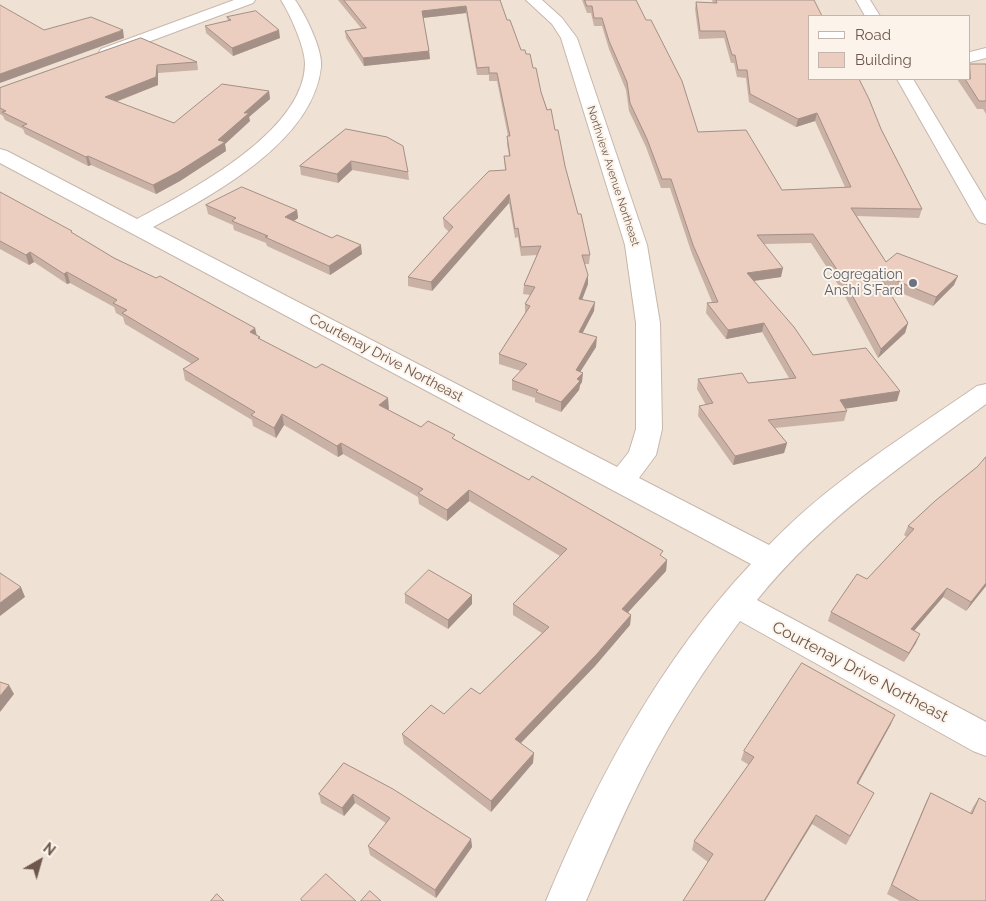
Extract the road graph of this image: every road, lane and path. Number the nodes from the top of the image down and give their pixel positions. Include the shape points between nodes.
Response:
1 (248, 0) edge
2 (288, 0) edge
3 (532, 0) edge
4 (863, 0) edge
5 (871, 15) edge
6 (986, 54) edge
7 (92, 57) edge
8 (971, 57) edge
9 (907, 80) edge
10 (0, 155) edge
11 (986, 218) edge
12 (137, 227) junction
13 (986, 392) edge
14 (621, 481) junction
15 (772, 561) junction
16 (734, 604) junction
17 (986, 740) edge
18 (566, 901) edge

1 - 7 street
2 - 12 street via 312,55 313,67 300,106 276,136 258,152 216,182
3 - 14 street, Northview Avenue Northeast via 557,21 569,38 636,245 648,323 649,429 642,455
4 - 5 street
6 - 8 street
9 - 11 street
10 - 12 street, Courtenay Drive Northeast
12 - 14 street, Courtenay Drive Northeast
13 - 15 street via 861,481 816,518
14 - 15 street, Courtenay Drive Northeast
15 - 16 street
16 - 17 street, Courtenay Drive Northeast
16 - 18 street via 672,689 614,793

